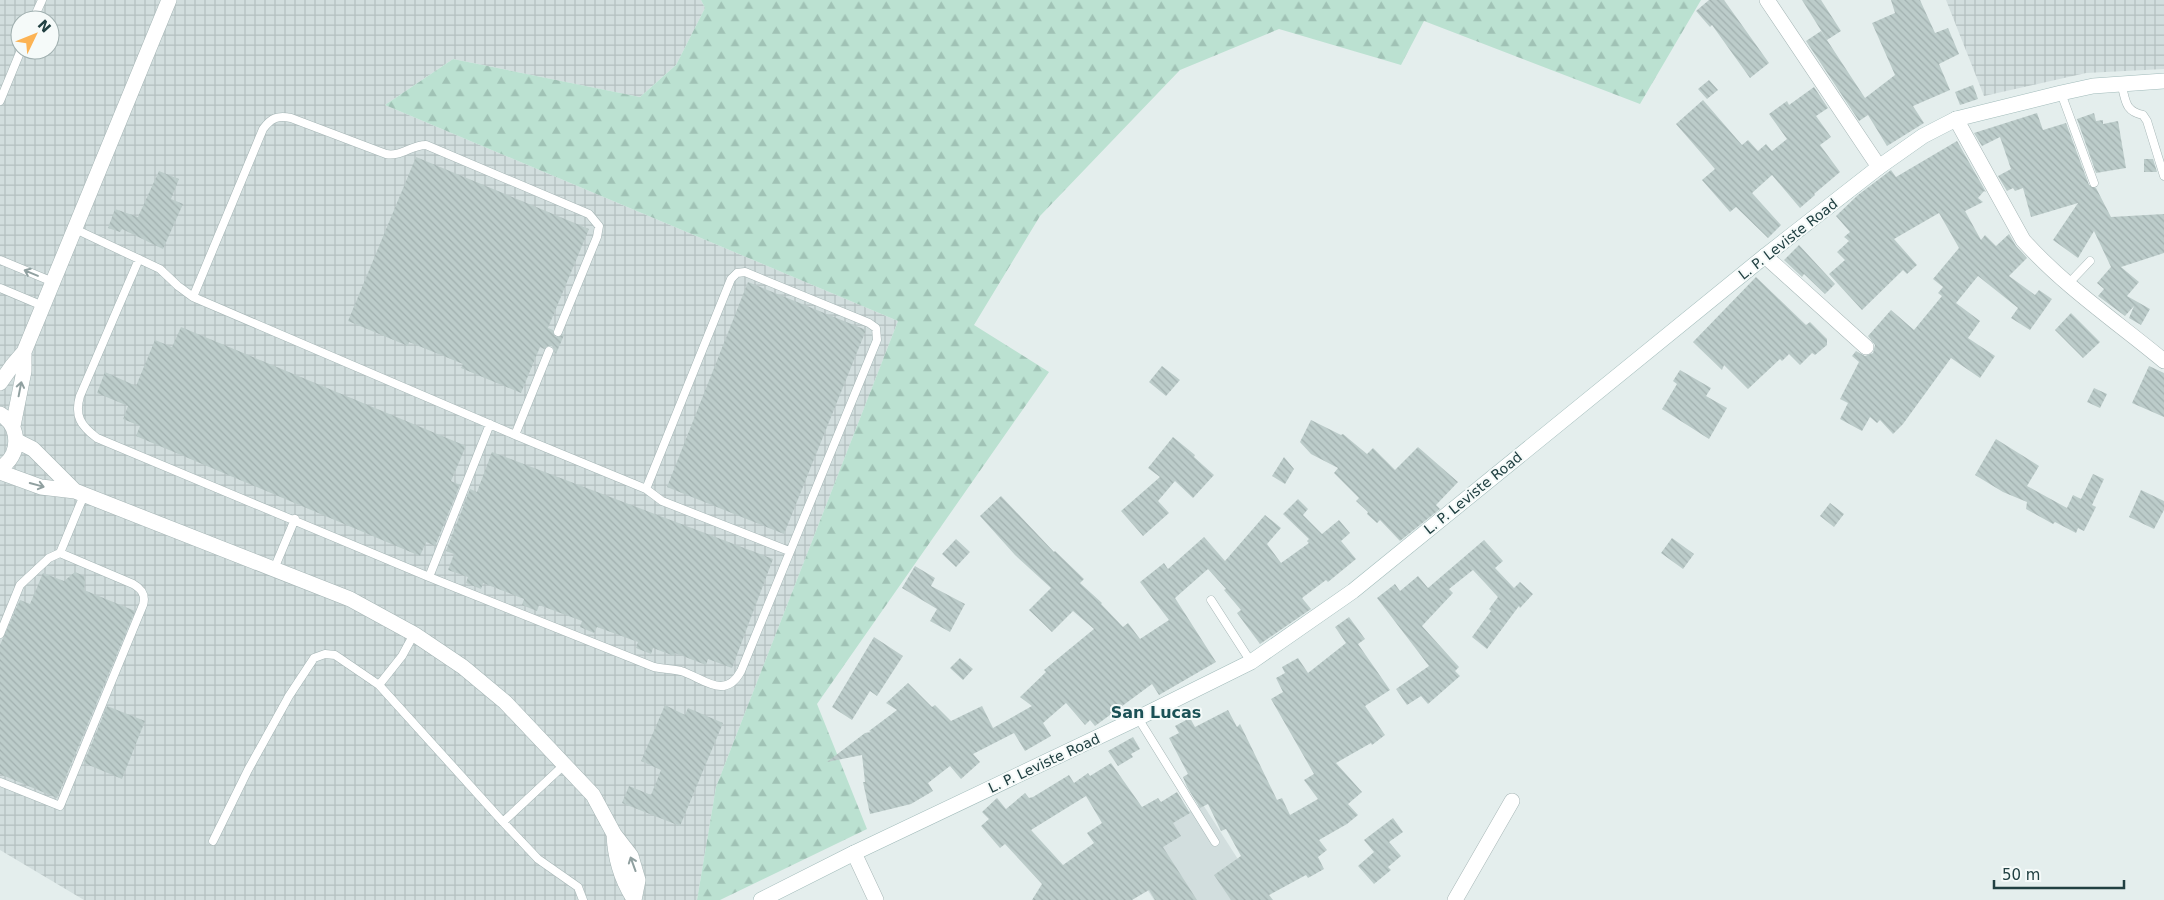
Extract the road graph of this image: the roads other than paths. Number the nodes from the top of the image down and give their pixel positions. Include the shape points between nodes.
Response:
1 (169, 0) edge
2 (1767, 0) edge
3 (17, 60) edge
4 (2164, 81) edge
5 (2121, 83) junction
6 (2061, 93) junction
7 (0, 101) edge
8 (1956, 119) junction
9 (1879, 167) junction
10 (2164, 176) edge
11 (2094, 183) dead end
12 (75, 229) junction
13 (1765, 256) junction
14 (139, 258) junction
15 (0, 260) edge
16 (2090, 262) dead end
17 (53, 282) junction
18 (2069, 283) junction
19 (0, 288) edge
20 (193, 297) junction
21 (43, 306) junction
22 (558, 332) dead end
23 (1866, 347) dead end
24 (549, 351) dead end
25 (24, 352) junction
26 (2164, 361) edge
27 (0, 383) edge
28 (0, 414) edge
29 (490, 424) junction
30 (15, 433) junction
31 (515, 435) junction
32 (0, 468) edge
33 (0, 472) edge
34 (646, 489) junction
35 (80, 493) junction
36 (295, 519) junction
37 (789, 551) junction
38 (60, 553) junction
39 (274, 569) junction
40 (428, 576) junction
41 (1211, 600) dead end
42 (0, 634) edge
43 (414, 634) junction
44 (1251, 662) junction
45 (379, 685) junction
46 (1138, 718) junction
47 (564, 765) junction
48 (0, 782) edge
49 (1512, 801) dead end
50 (503, 822) junction
51 (213, 841) dead end
52 (1215, 842) dead end
53 (854, 853) junction
54 (583, 900) edge
55 (634, 900) edge
56 (761, 900) edge
57 (876, 900) edge
58 (1455, 900) edge

1 - 12 street
2 - 9 street
3 - 7 lane
4 - 5 street, L. P. Leviste Road
5 - 6 street, L. P. Leviste Road
5 - 10 lane via 2128,110 2143,115 2147,121
6 - 8 street, L. P. Leviste Road
6 - 11 lane
8 - 9 street, L. P. Leviste Road via 1923,136
8 - 18 street via 2023,240
9 - 13 street, L. P. Leviste Road
12 - 14 lane
12 - 17 street
13 - 23 street
13 - 44 street, L. P. Leviste Road via 1353,591
14 - 20 lane via 160,269
14 - 36 lane via 80,396 78,419 97,438
17 -> 15 lane
16 - 18 lane
17 - 21 street
18 - 26 street
19 - 21 lane
20 - 22 lane via 263,129 274,118 282,116 386,154 396,155 412,146 426,145 590,214 599,226 597,237
20 - 29 lane
21 - 25 street
24 - 31 lane
25 - 27 street
30 -> 25 street
28 - 30 street via 6,417
29 - 31 lane
29 - 40 lane
30 - 32 street via 14,453
30 - 35 street
31 - 34 lane
33 -> 35 street via 41,487
34 - 37 lane via 662,501
34 - 37 lane via 731,279 737,273 745,272 869,322 876,328 877,340
35 - 38 lane
35 - 39 street
36 - 39 lane
36 - 40 lane
37 - 40 lane via 741,671 732,684 721,687 679,671 654,667
38 - 42 lane via 49,558 20,585
38 - 48 lane via 136,586 144,595 144,601 60,806
39 - 43 street via 350,599
41 - 44 lane
43 - 45 lane via 402,656
43 - 47 street via 492,691
44 - 46 street, L. P. Leviste Road
45 - 50 lane
45 - 51 lane via 335,655 314,658 284,704
46 - 52 lane
46 - 53 street, L. P. Leviste Road
47 - 50 lane
47 - 55 street via 598,803 614,834 616,861
49 - 58 street
50 - 54 lane via 538,859 578,887
53 - 56 street, L. P. Leviste Road
53 - 57 street

